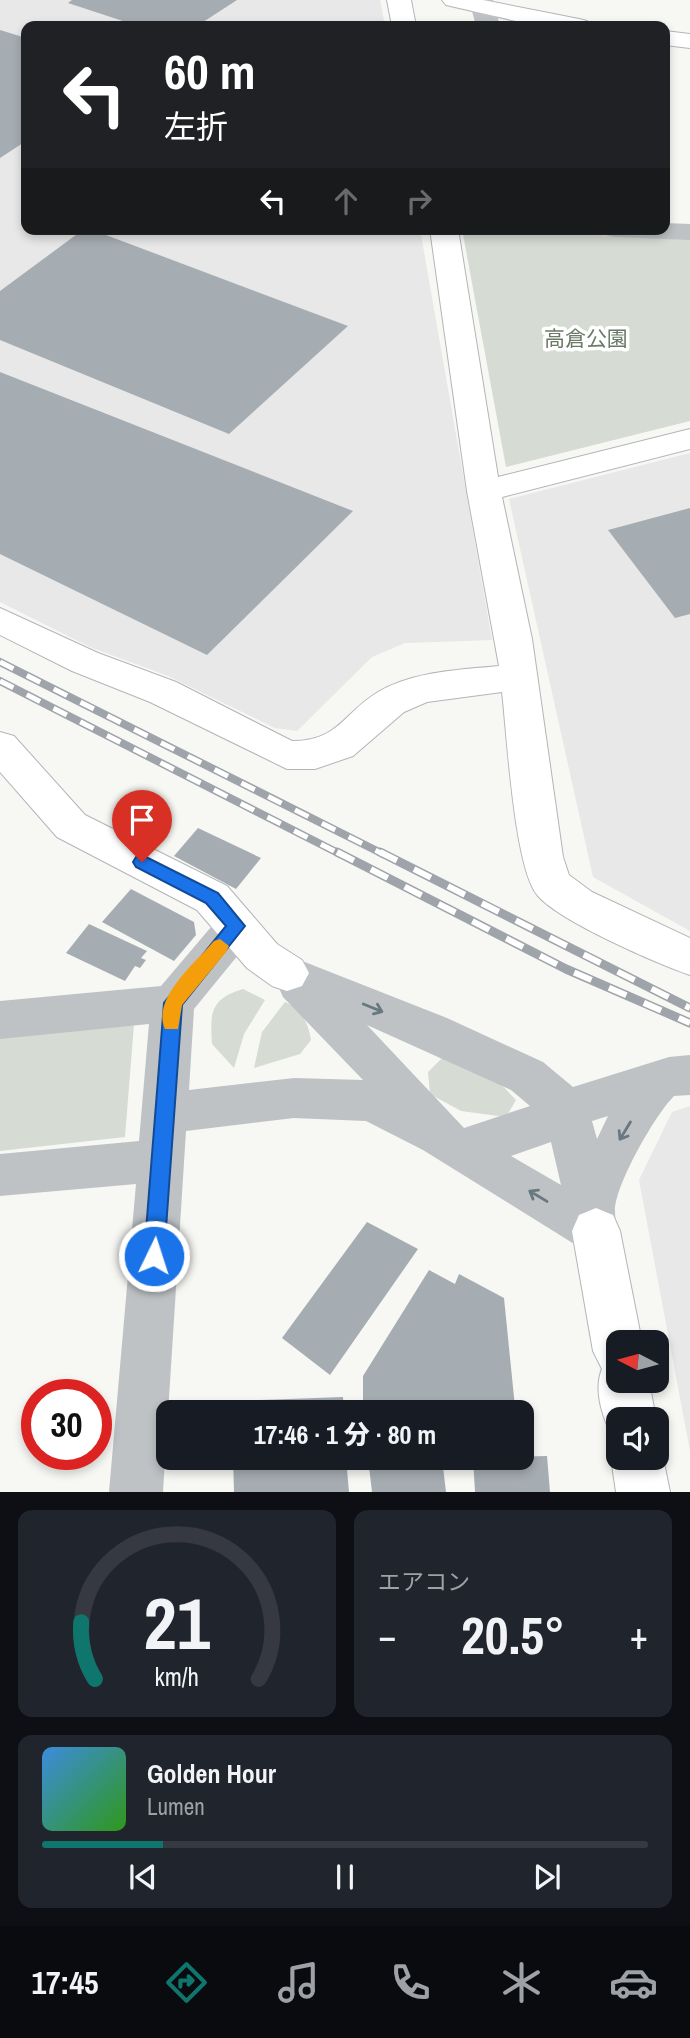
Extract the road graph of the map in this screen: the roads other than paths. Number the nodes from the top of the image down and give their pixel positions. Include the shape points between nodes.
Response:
1 (399, 0) edge
2 (454, 0) edge
3 (484, 11) edge
4 (403, 21) edge
5 (547, 21) edge
6 (670, 39) edge
7 (690, 41) edge
8 (670, 231) edge
9 (690, 232) edge
10 (445, 235) edge
11 (690, 439) edge
12 (484, 491) junction
13 (0, 620) edge
14 (519, 677) junction
15 (0, 746) edge
16 (237, 926) junction
17 (690, 957) edge
18 (287, 973) junction
19 (173, 1003) junction
20 (0, 1020) edge
21 (431, 1031) junction
22 (374, 1061) junction
23 (674, 1078) edge
24 (264, 1102) junction
25 (566, 1109) junction
26 (165, 1113) junction
27 (453, 1145) junction
28 (160, 1160) junction
29 (0, 1175) edge
30 (594, 1219) junction
31 (614, 1330) edge
32 (639, 1470) edge
33 (136, 1492) edge
34 (643, 1492) edge

1 - 4 street
2 - 3 street
3 - 5 street
6 - 7 street
8 - 9 street
10 - 12 street
11 - 12 street
12 - 14 street
13 - 14 street via 85,662 163,692 287,755 316,755 339,746 391,702 416,691 439,684
14 - 17 street via 542,857 552,884 577,904
15 - 16 street via 71,826 212,898
16 - 18 street via 262,956
16 - 19 street
18 -> 21 street
18 - 22 street
19 - 20 street
19 - 26 street
21 - 22 street
21 - 25 street via 527,1076
22 - 24 street via 338,1079
22 - 27 street
23 - 25 street
23 -> 30 street via 612,1154
24 - 26 street
24 - 27 street via 363,1101 387,1108
25 - 27 street via 531,1129
25 - 30 street
26 - 28 street
30 -> 27 street
28 - 29 street
28 - 33 street
30 - 31 street
32 - 34 street

